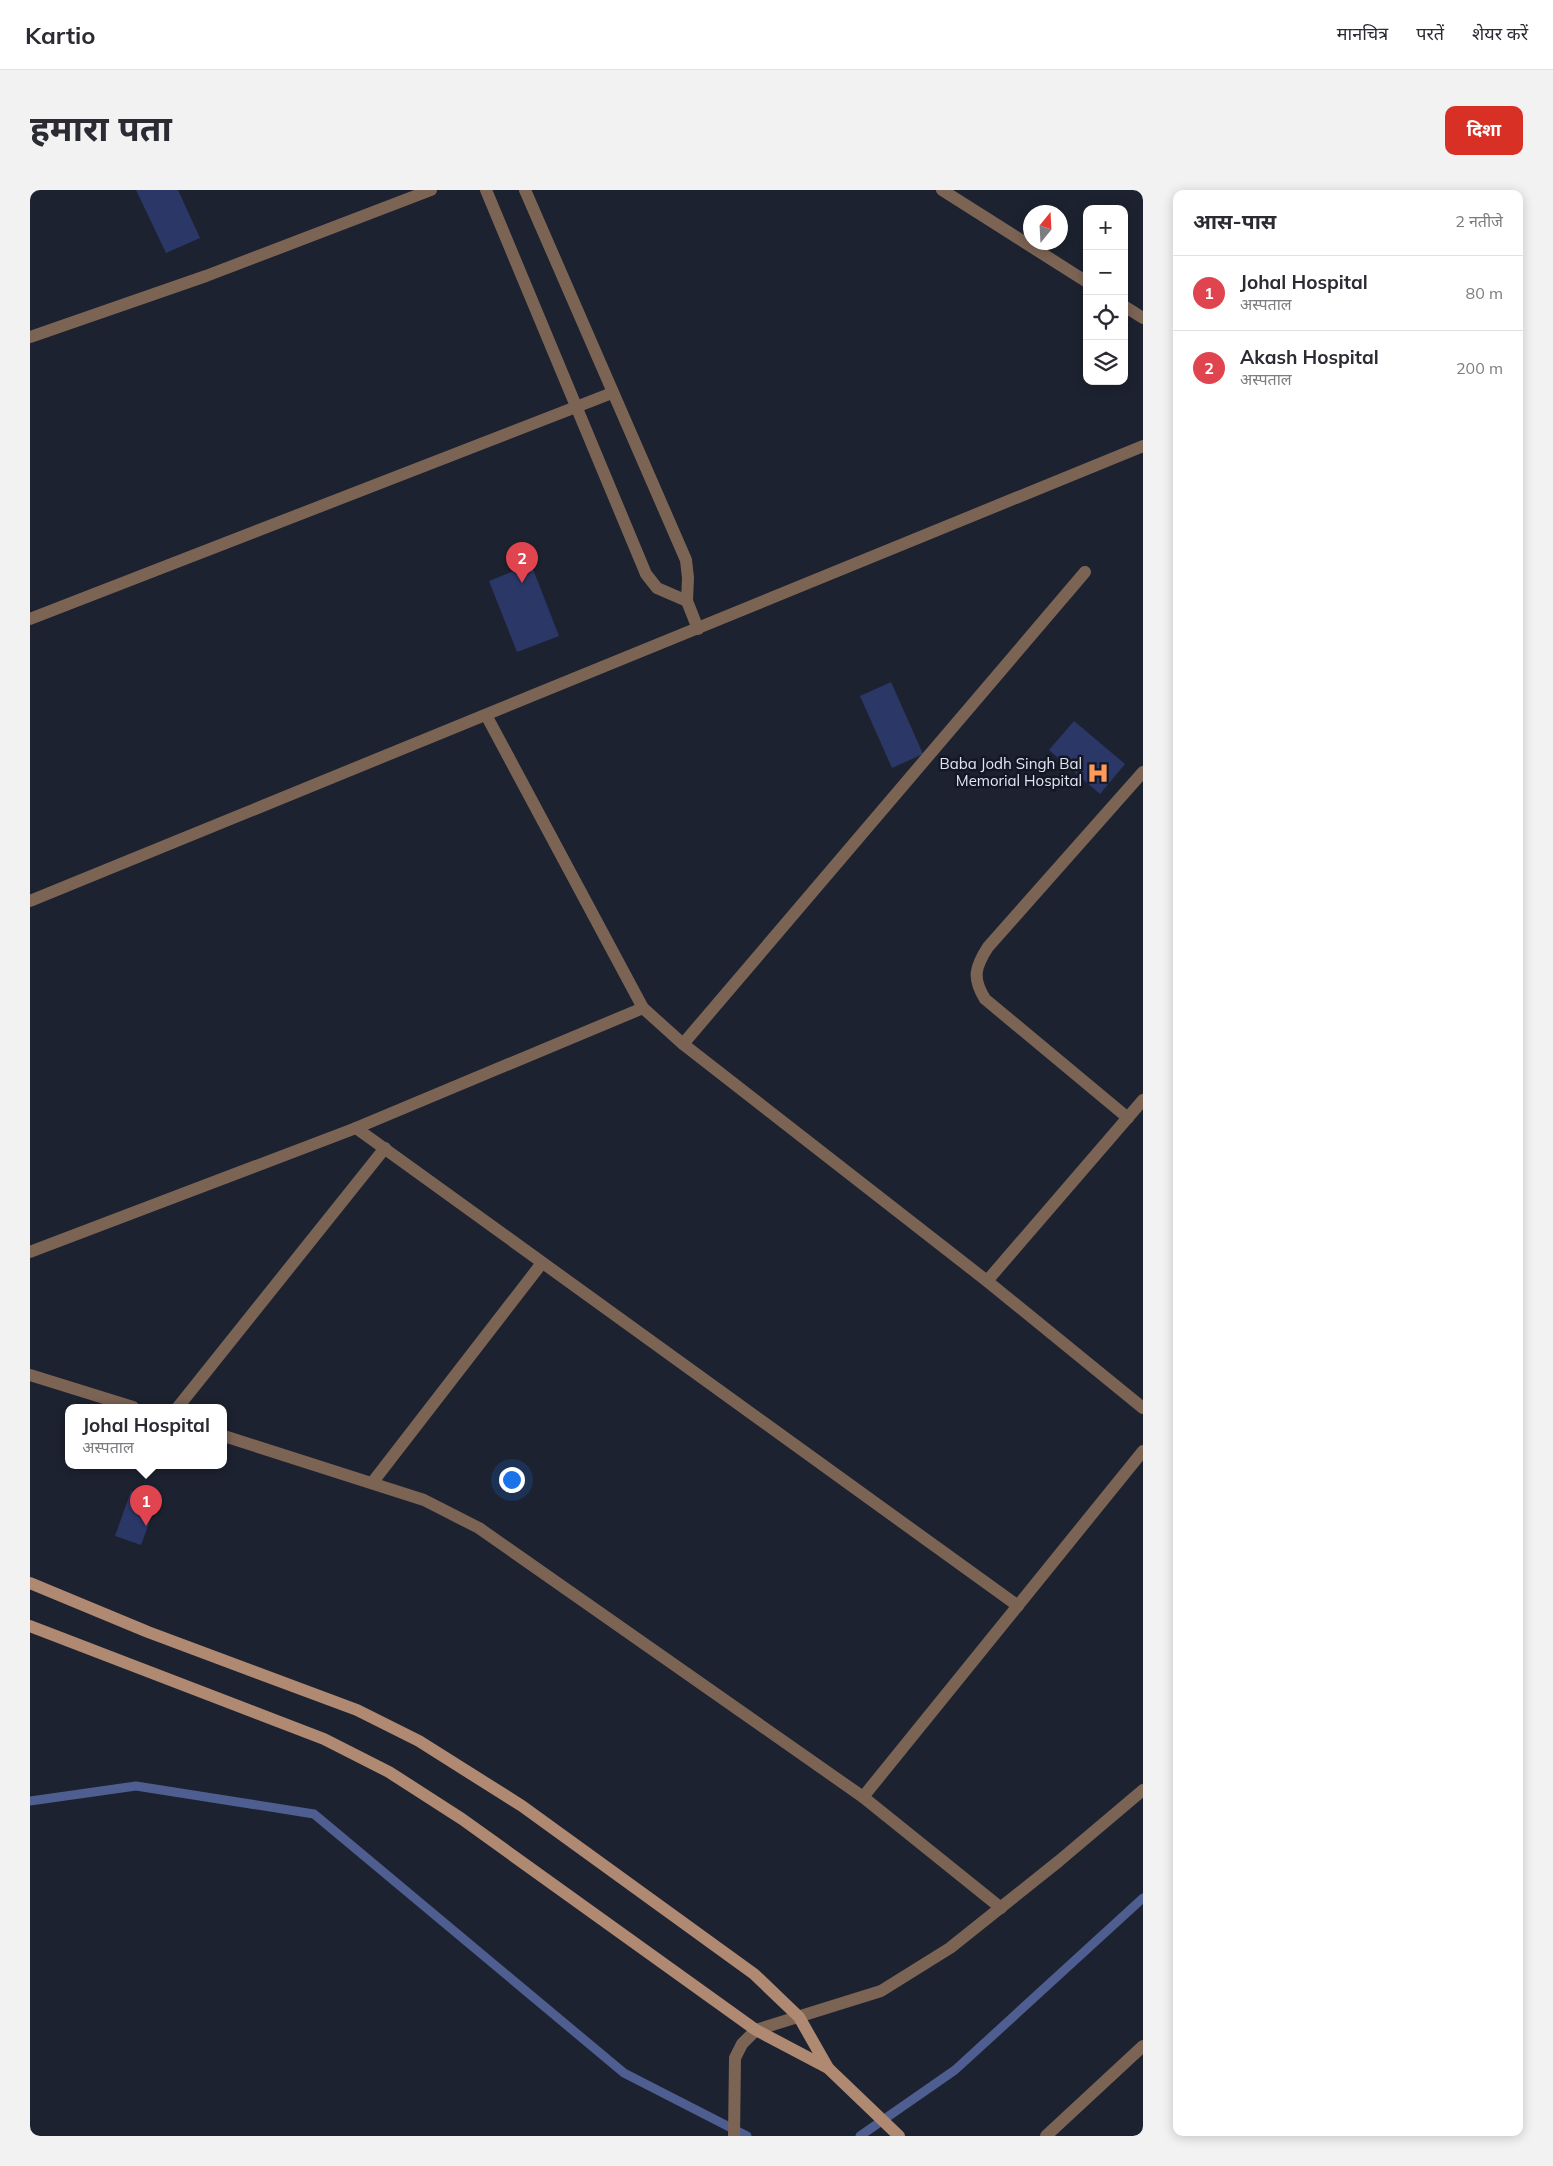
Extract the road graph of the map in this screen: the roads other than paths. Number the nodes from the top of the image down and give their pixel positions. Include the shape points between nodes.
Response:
1 (431, 190) edge
2 (486, 190) edge
3 (525, 190) edge
4 (942, 190) edge
5 (1083, 279) edge
6 (1128, 309) edge
7 (1143, 318) edge
8 (30, 337) edge
9 (612, 393) junction
10 (577, 406) junction
11 (1143, 446) edge
12 (1085, 572) dead end
13 (687, 601) junction
14 (30, 619) edge
15 (698, 629) junction
16 (486, 715) junction
17 (1143, 772) edge
18 (30, 901) edge
19 (643, 1008) junction
20 (683, 1044) junction
21 (1143, 1100) edge
22 (1128, 1118) junction
23 (356, 1128) junction
24 (385, 1148) junction
25 (30, 1252) edge
26 (542, 1262) junction
27 (987, 1281) junction
28 (30, 1375) edge
29 (123, 1404) edge
30 (180, 1404) edge
31 (1143, 1408) edge
32 (227, 1437) edge
33 (1143, 1452) edge
34 (372, 1483) junction
35 (30, 1584) edge
36 (1018, 1606) junction
37 (30, 1626) edge
38 (1143, 1790) edge
39 (863, 1797) junction
40 (1001, 1908) junction
41 (800, 2017) junction
42 (756, 2030) junction
43 (1143, 2046) edge
44 (828, 2068) junction
45 (734, 2136) edge
46 (899, 2136) edge
47 (1046, 2136) edge

1 - 8 street via 206,276
2 - 10 street
3 - 9 street
4 - 5 street
6 - 7 street
9 - 10 street
9 - 13 street via 686,560
10 - 13 street via 646,574 657,588
10 - 14 street
11 - 15 street
12 - 20 street
13 - 15 street
15 - 16 street
16 - 18 street
16 - 19 street
17 - 22 street via 988,947 976,974 978,986 986,998
19 - 20 street
19 - 23 street
20 - 27 street
21 - 22 street
22 - 27 street
23 - 24 street
23 - 25 street
24 - 26 street
24 - 30 street
26 - 34 street
26 - 36 street
27 - 31 street
28 - 29 street
32 - 34 street
33 - 36 street
34 - 39 street via 424,1500 479,1528
35 - 41 main road via 357,1710 419,1741 522,1806 754,1974
36 - 39 street
37 - 42 main road via 324,1739 389,1772 470,1825
38 - 40 street
39 - 40 street
40 - 41 street via 950,1948 881,1991
41 - 42 street
41 - 44 main road
42 - 44 main road
42 - 45 street via 742,2044 735,2058
43 - 47 street
44 - 46 main road

